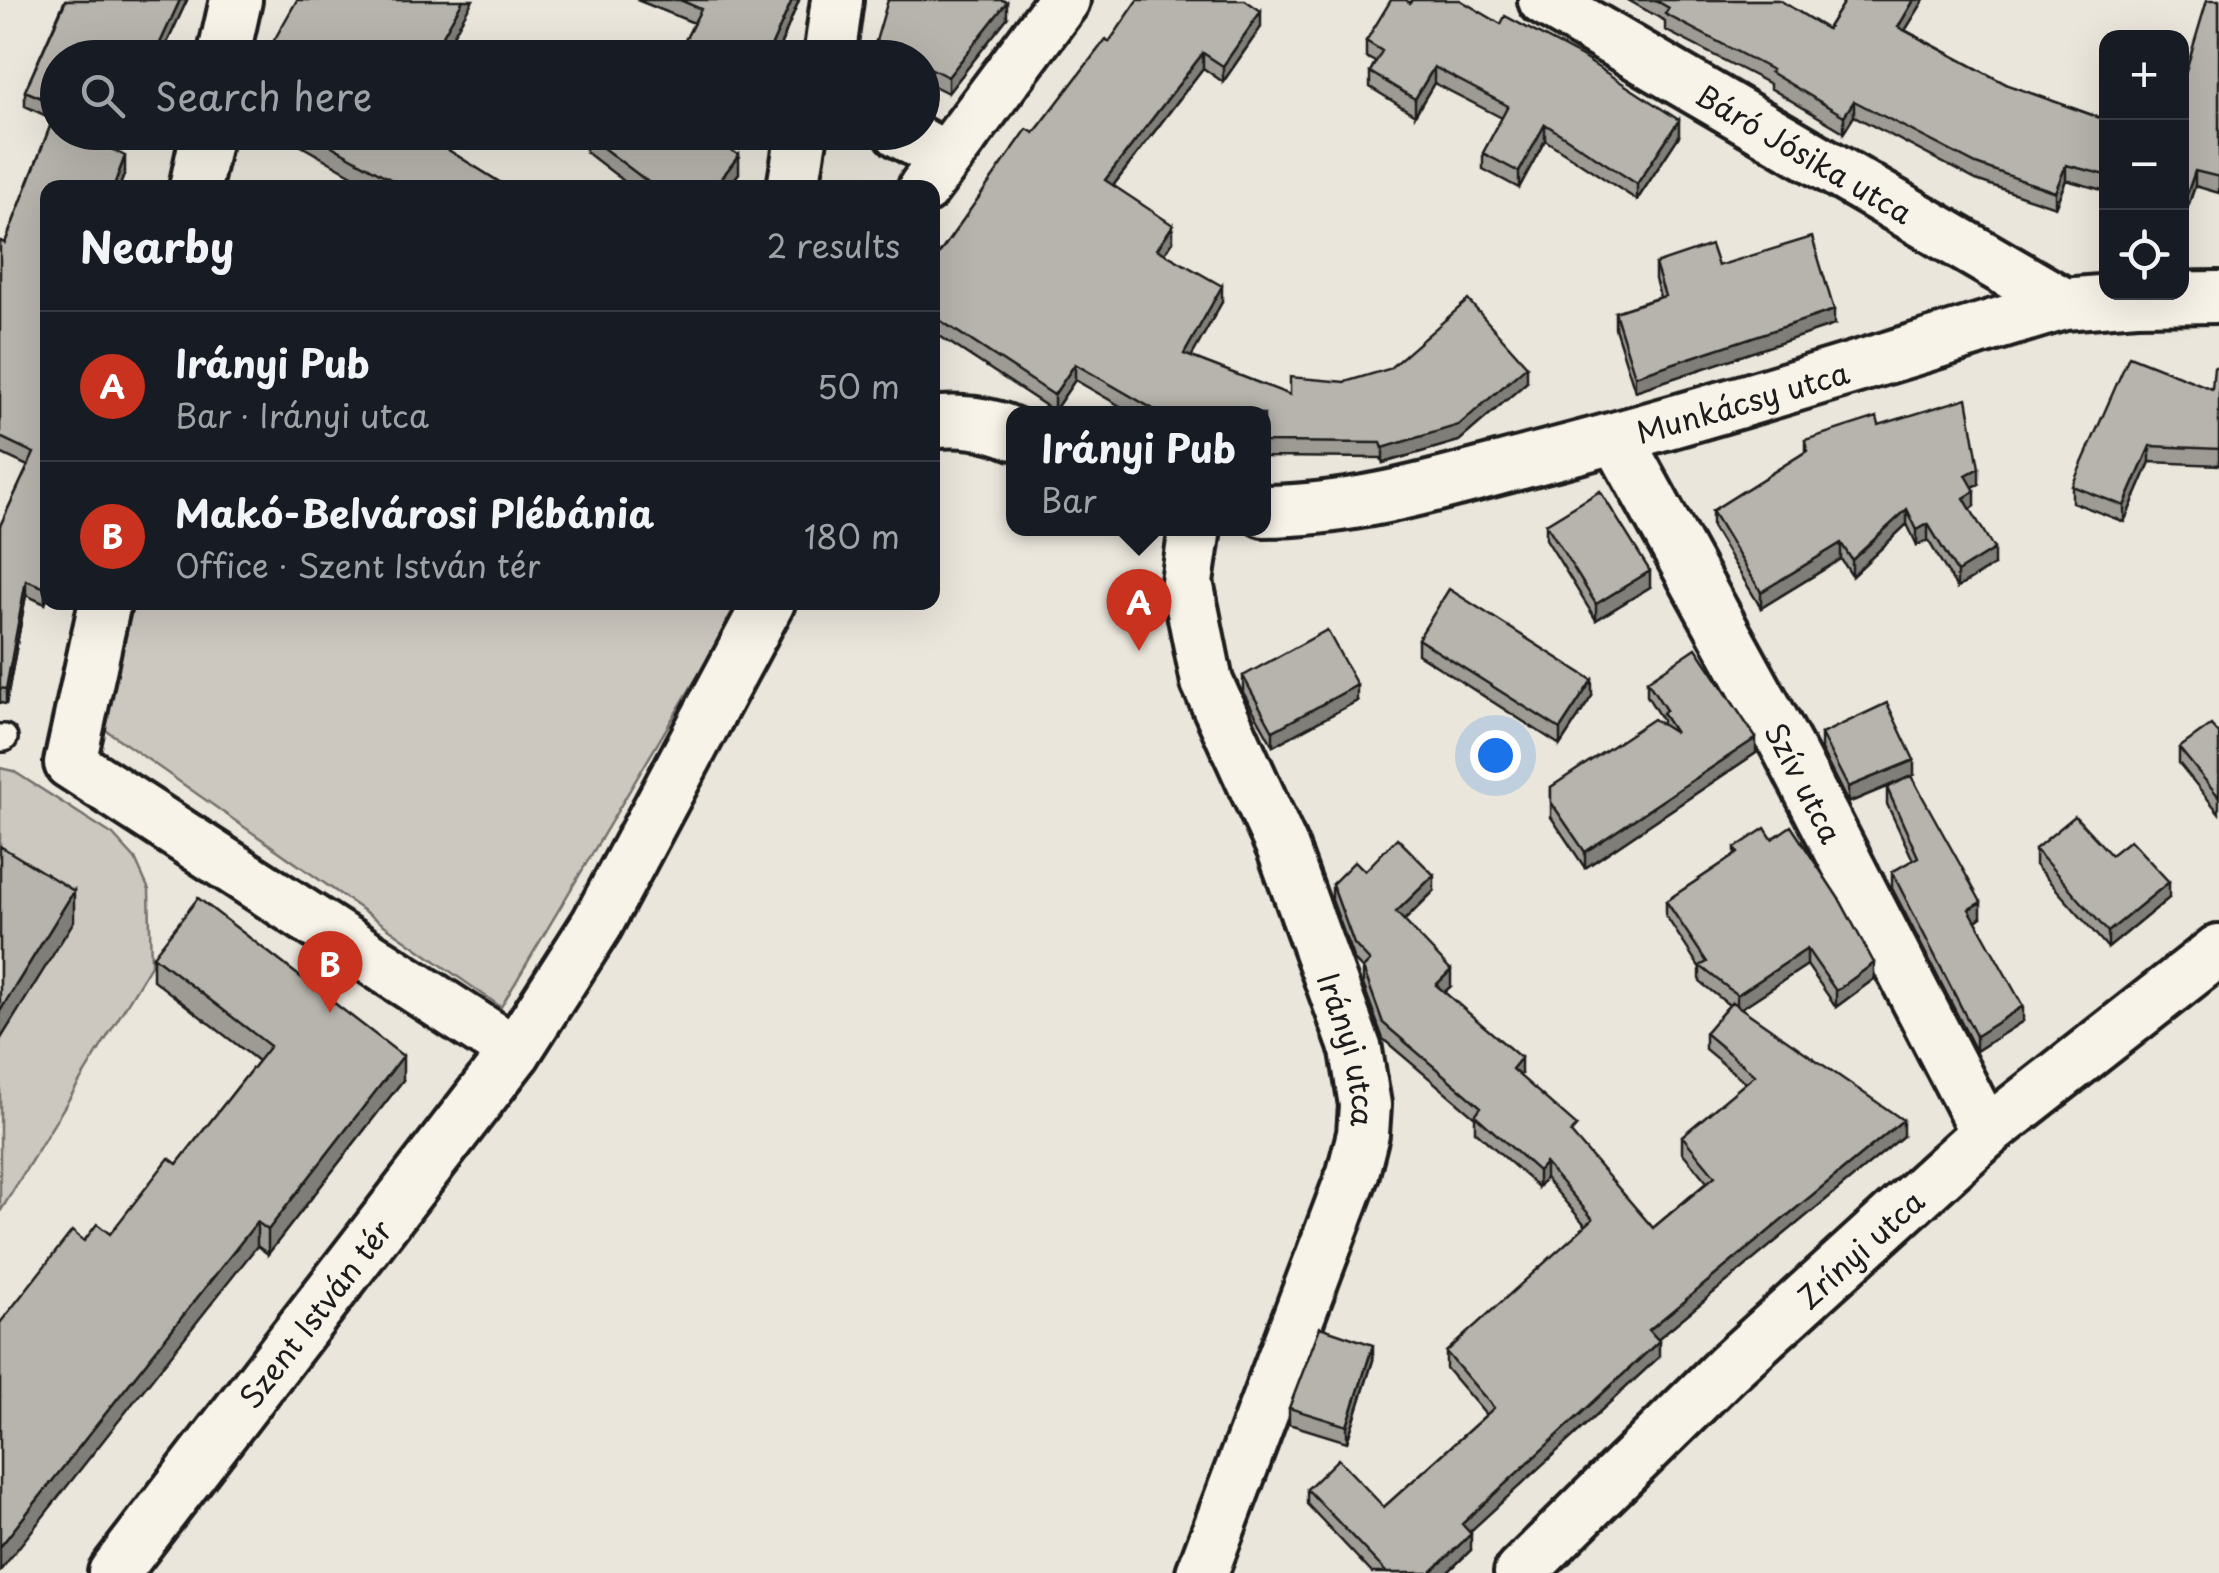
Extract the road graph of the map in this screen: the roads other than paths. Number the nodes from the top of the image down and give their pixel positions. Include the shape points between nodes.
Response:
1 (236, 0) edge
2 (837, 0) edge
3 (1064, 0) edge
4 (1544, 0) edge
5 (228, 40) edge
6 (831, 40) edge
7 (203, 150) edge
8 (799, 150) edge
9 (916, 150) edge
10 (935, 172) edge
11 (197, 180) edge
12 (794, 180) edge
13 (2219, 297) edge
14 (2064, 304) junction
15 (940, 422) edge
16 (1006, 430) edge
17 (1617, 438) junction
18 (1271, 511) edge
19 (1194, 536) edge
20 (102, 610) edge
21 (765, 610) edge
22 (2219, 950) edge
23 (515, 1052) junction
24 (1986, 1133) junction
25 (114, 1573) edge
26 (1202, 1573) edge
27 (1520, 1573) edge

1 - 5 street
2 - 6 street
3 - 10 street
4 - 14 street, Báró Jósika utca
7 - 11 street
8 - 12 street
9 - 10 street
13 - 14 street, Munkácsy utca
14 - 17 street, Munkácsy utca
15 - 16 street
17 - 18 street, Munkácsy utca via 1402,494
17 - 24 street, Szív utca via 1787,747
19 - 26 street, Irányi utca via 1187,582 1207,682 1283,849 1356,1050 1365,1105 1353,1172
20 - 23 street via 70,763
21 - 23 street, Szent István tér via 597,924
22 - 24 street, Zrínyi utca
23 - 25 street, Szent István tér
24 - 27 street, Zrínyi utca via 1727,1369

